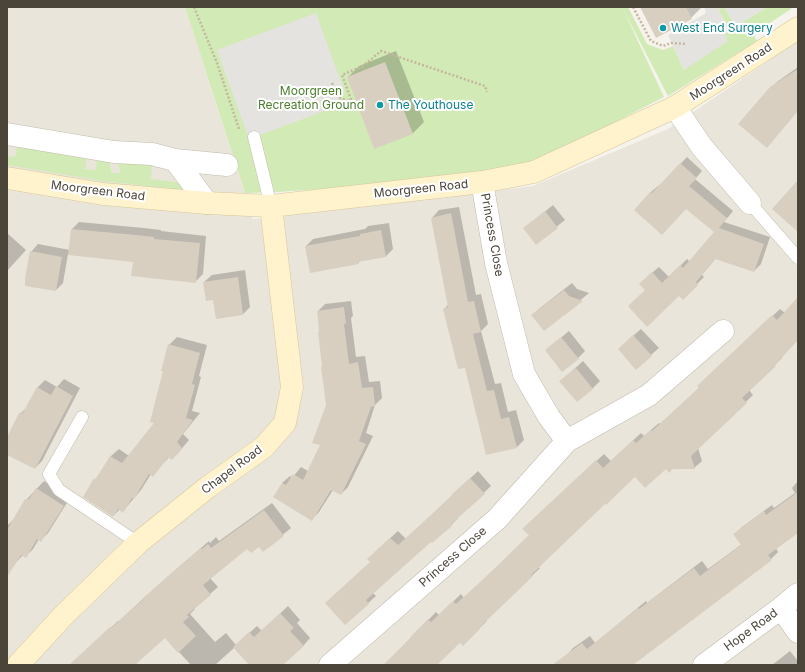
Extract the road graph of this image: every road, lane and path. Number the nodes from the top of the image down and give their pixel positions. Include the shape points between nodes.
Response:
1 (194, 7) edge
2 (633, 7) edge
3 (798, 28) edge
4 (687, 44) dead end
5 (332, 83) dead end
6 (487, 92) dead end
7 (675, 107) junction
8 (7, 134) edge
9 (255, 142) joint
10 (175, 160) junction
11 (226, 165) dead end
12 (7, 178) edge
13 (482, 182) junction
14 (207, 203) junction
15 (750, 203) joint
16 (271, 206) junction
17 (798, 258) edge
18 (723, 331) dead end
19 (82, 417) dead end
20 (567, 440) junction
21 (138, 543) junction
22 (798, 594) edge
23 (781, 608) junction
24 (798, 632) edge
25 (18, 665) edge
26 (330, 665) edge
27 (704, 665) edge

1 - 9 path via 244,144
2 - 4 path via 650,41 663,46 671,43
3 - 7 street, Moorgreen Road
5 - 6 path via 340,98 352,102 342,75 363,66 381,51 485,86
7 - 13 street, Moorgreen Road via 534,172
7 - 15 street via 702,147
8 - 10 street via 114,152 152,154
9 - 16 lane
10 - 11 street
10 - 14 street
12 - 14 street, Moorgreen Road via 103,194
13 - 16 street, Moorgreen Road
13 - 20 street, Princess Close via 496,263 524,374 549,417
14 - 16 street, Moorgreen Road
15 - 17 lane
16 - 21 street, Chapel Road via 292,387 286,423 264,447 208,487
18 - 20 street, Princess Close via 649,395
19 - 21 lane via 49,474 59,490
20 - 26 street, Princess Close via 497,518
21 - 25 street, Chapel Road via 63,616
22 - 23 street, Hope Road
23 - 24 street
23 - 27 street, Hope Road

